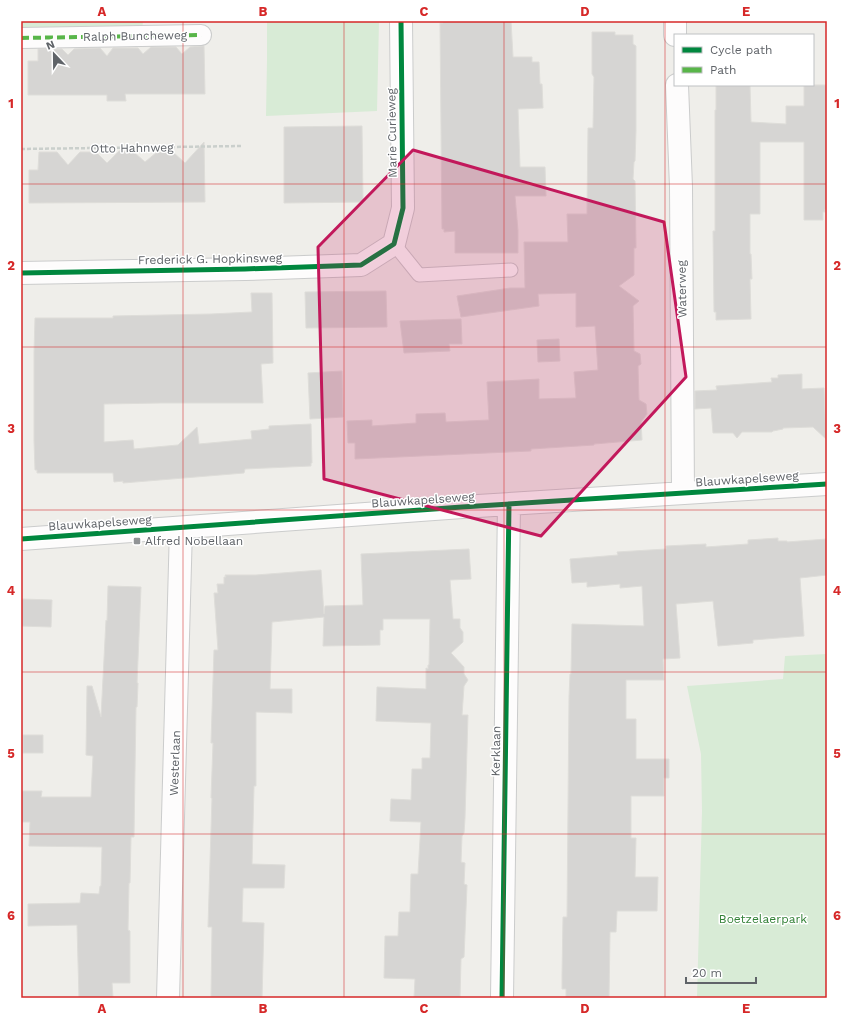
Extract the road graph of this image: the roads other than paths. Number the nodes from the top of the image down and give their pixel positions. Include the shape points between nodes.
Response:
1 (401, 21) edge
2 (675, 21) edge
3 (675, 34) edge
4 (201, 35) dead end
5 (21, 38) edge
6 (677, 86) edge
7 (394, 244) junction
8 (511, 270) dead end
9 (21, 273) edge
10 (827, 484) edge
11 (683, 493) junction
12 (510, 504) junction
13 (181, 528) junction
14 (21, 539) edge
15 (168, 998) edge
16 (502, 998) edge

1 - 7 street, Marie Curieweg via 403,208
2 - 3 street
4 - 5 street, Ralph Buncheweg
6 - 11 street, Waterweg via 681,188
7 - 8 lane via 419,275
7 - 9 street, Frederick G. Hopkinsweg via 361,265
10 - 11 street, Blauwkapelseweg
11 - 12 street, Blauwkapelseweg
12 - 13 street, Blauwkapelseweg
12 - 16 street, Kerklaan
13 - 14 street, Blauwkapelseweg
13 - 15 street, Westerlaan

